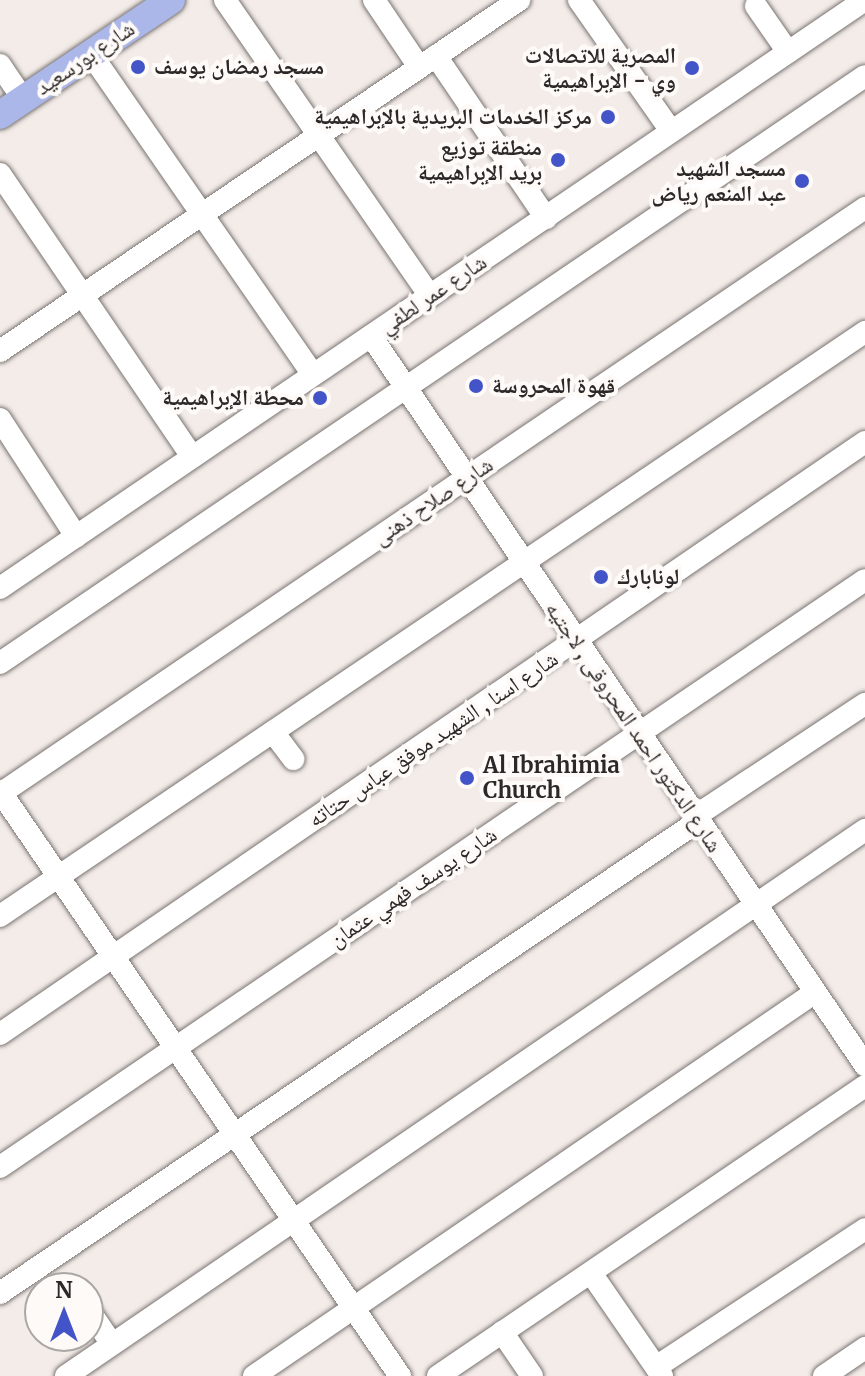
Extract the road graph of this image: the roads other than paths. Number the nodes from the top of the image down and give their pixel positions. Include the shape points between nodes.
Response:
1 (225, 0) edge
2 (374, 0) edge
3 (519, 0) edge
4 (579, 0) edge
5 (865, 0) edge
6 (168, 1) edge
7 (756, 6) dead end
8 (788, 52) junction
9 (91, 54) junction
10 (428, 62) junction
11 (0, 65) edge
12 (863, 78) edge
13 (23, 99) junction
14 (0, 115) edge
15 (671, 131) junction
16 (319, 135) junction
17 (0, 174) edge
18 (865, 208) edge
19 (202, 215) junction
20 (546, 218) junction
21 (82, 295) junction
22 (430, 296) junction
23 (865, 332) edge
24 (371, 336) junction
25 (0, 351) edge
26 (313, 375) junction
27 (405, 388) junction
28 (3, 430) edge
29 (865, 442) edge
30 (192, 457) junction
31 (466, 478) junction
32 (76, 536) junction
33 (523, 563) junction
34 (865, 580) edge
35 (0, 588) edge
36 (576, 641) junction
37 (0, 663) edge
38 (865, 704) edge
39 (273, 732) junction
40 (638, 734) junction
41 (293, 759) dead end
42 (0, 793) edge
43 (696, 819) junction
44 (865, 830) edge
45 (58, 876) junction
46 (756, 908) junction
47 (0, 916) edge
48 (114, 958) junction
49 (814, 993) junction
50 (0, 1034) edge
51 (176, 1048) junction
52 (865, 1065) edge
53 (865, 1086) edge
54 (234, 1135) junction
55 (0, 1167) edge
56 (294, 1221) junction
57 (865, 1229) edge
58 (591, 1273) junction
59 (0, 1293) edge
60 (353, 1308) junction
61 (104, 1332) edge
62 (502, 1332) junction
63 (112, 1344) junction
64 (865, 1348) edge
65 (659, 1372) edge
66 (66, 1376) edge
67 (254, 1376) edge
68 (400, 1376) edge
69 (438, 1376) edge
70 (532, 1376) edge
71 (824, 1376) edge

1 - 16 street
2 - 10 street
3 - 10 street
4 - 15 street
5 - 8 street, شارع عمر لطفي
6 - 9 main road, شارع بورسعيد
7 - 8 street
8 - 15 street, شارع عمر لطفي
9 - 13 main road, شارع بورسعيد
9 - 19 street
10 - 16 street
10 - 20 street
11 - 13 street
12 - 27 street
13 - 14 main road, شارع بورسعيد
15 - 20 street, شارع عمر لطفي
16 - 19 street
16 - 22 street
17 - 21 street
18 - 31 street, شارع صلاح ذهنى
19 - 21 street
19 - 26 street
20 - 22 street, شارع عمر لطفي
21 - 25 street
21 - 30 street
22 - 24 street, شارع عمر لطفي
23 - 33 street
24 - 26 street, شارع عمر لطفي
24 - 27 street, شارع الدكتور احمد المحروقى , لاجتيه
26 - 30 street, شارع عمر لطفي
27 - 31 street, شارع الدكتور احمد المحروقى , لاجتيه
27 - 37 street
28 - 32 street
29 - 36 street, شارع اسنا , الشهيد موفق عباس حتاته
30 - 32 street, شارع عمر لطفي
31 - 33 street, شارع الدكتور احمد المحروقى , لاجتيه
31 - 42 street, شارع صلاح ذهنى
32 - 35 street, شارع عمر لطفي
33 - 36 street, شارع الدكتور احمد المحروقى , لاجتيه
33 - 39 street
34 - 40 street, شارع يوسف فهمي عثمان
36 - 40 street, شارع الدكتور احمد المحروقى , لاجتيه
36 - 48 street, شارع اسنا , الشهيد موفق عباس حتاته
38 - 43 street
39 - 41 street
39 - 45 street
40 - 43 street, شارع الدكتور احمد المحروقى , لاجتيه
40 - 51 street, شارع يوسف فهمي عثمان
42 - 45 street
43 - 46 street, شارع الدكتور احمد المحروقى , لاجتيه
43 - 54 street
44 - 46 street
45 - 47 street
45 - 48 street
46 - 49 street, شارع الدكتور احمد المحروقى , لاجتيه
46 - 56 street
48 - 50 street, شارع اسنا , الشهيد موفق عباس حتاته
48 - 51 street
49 - 52 street, شارع الدكتور احمد المحروقى , لاجتيه
49 - 60 street
51 - 54 street
51 - 55 street, شارع يوسف فهمي عثمان
53 - 58 street
54 - 56 street
54 - 59 street
56 - 60 street
56 - 63 street
57 - 65 street
58 - 62 street
58 - 65 street
60 - 67 street
60 - 68 street
61 - 63 street
62 - 69 street
62 - 70 street
63 - 66 street
64 - 71 street

